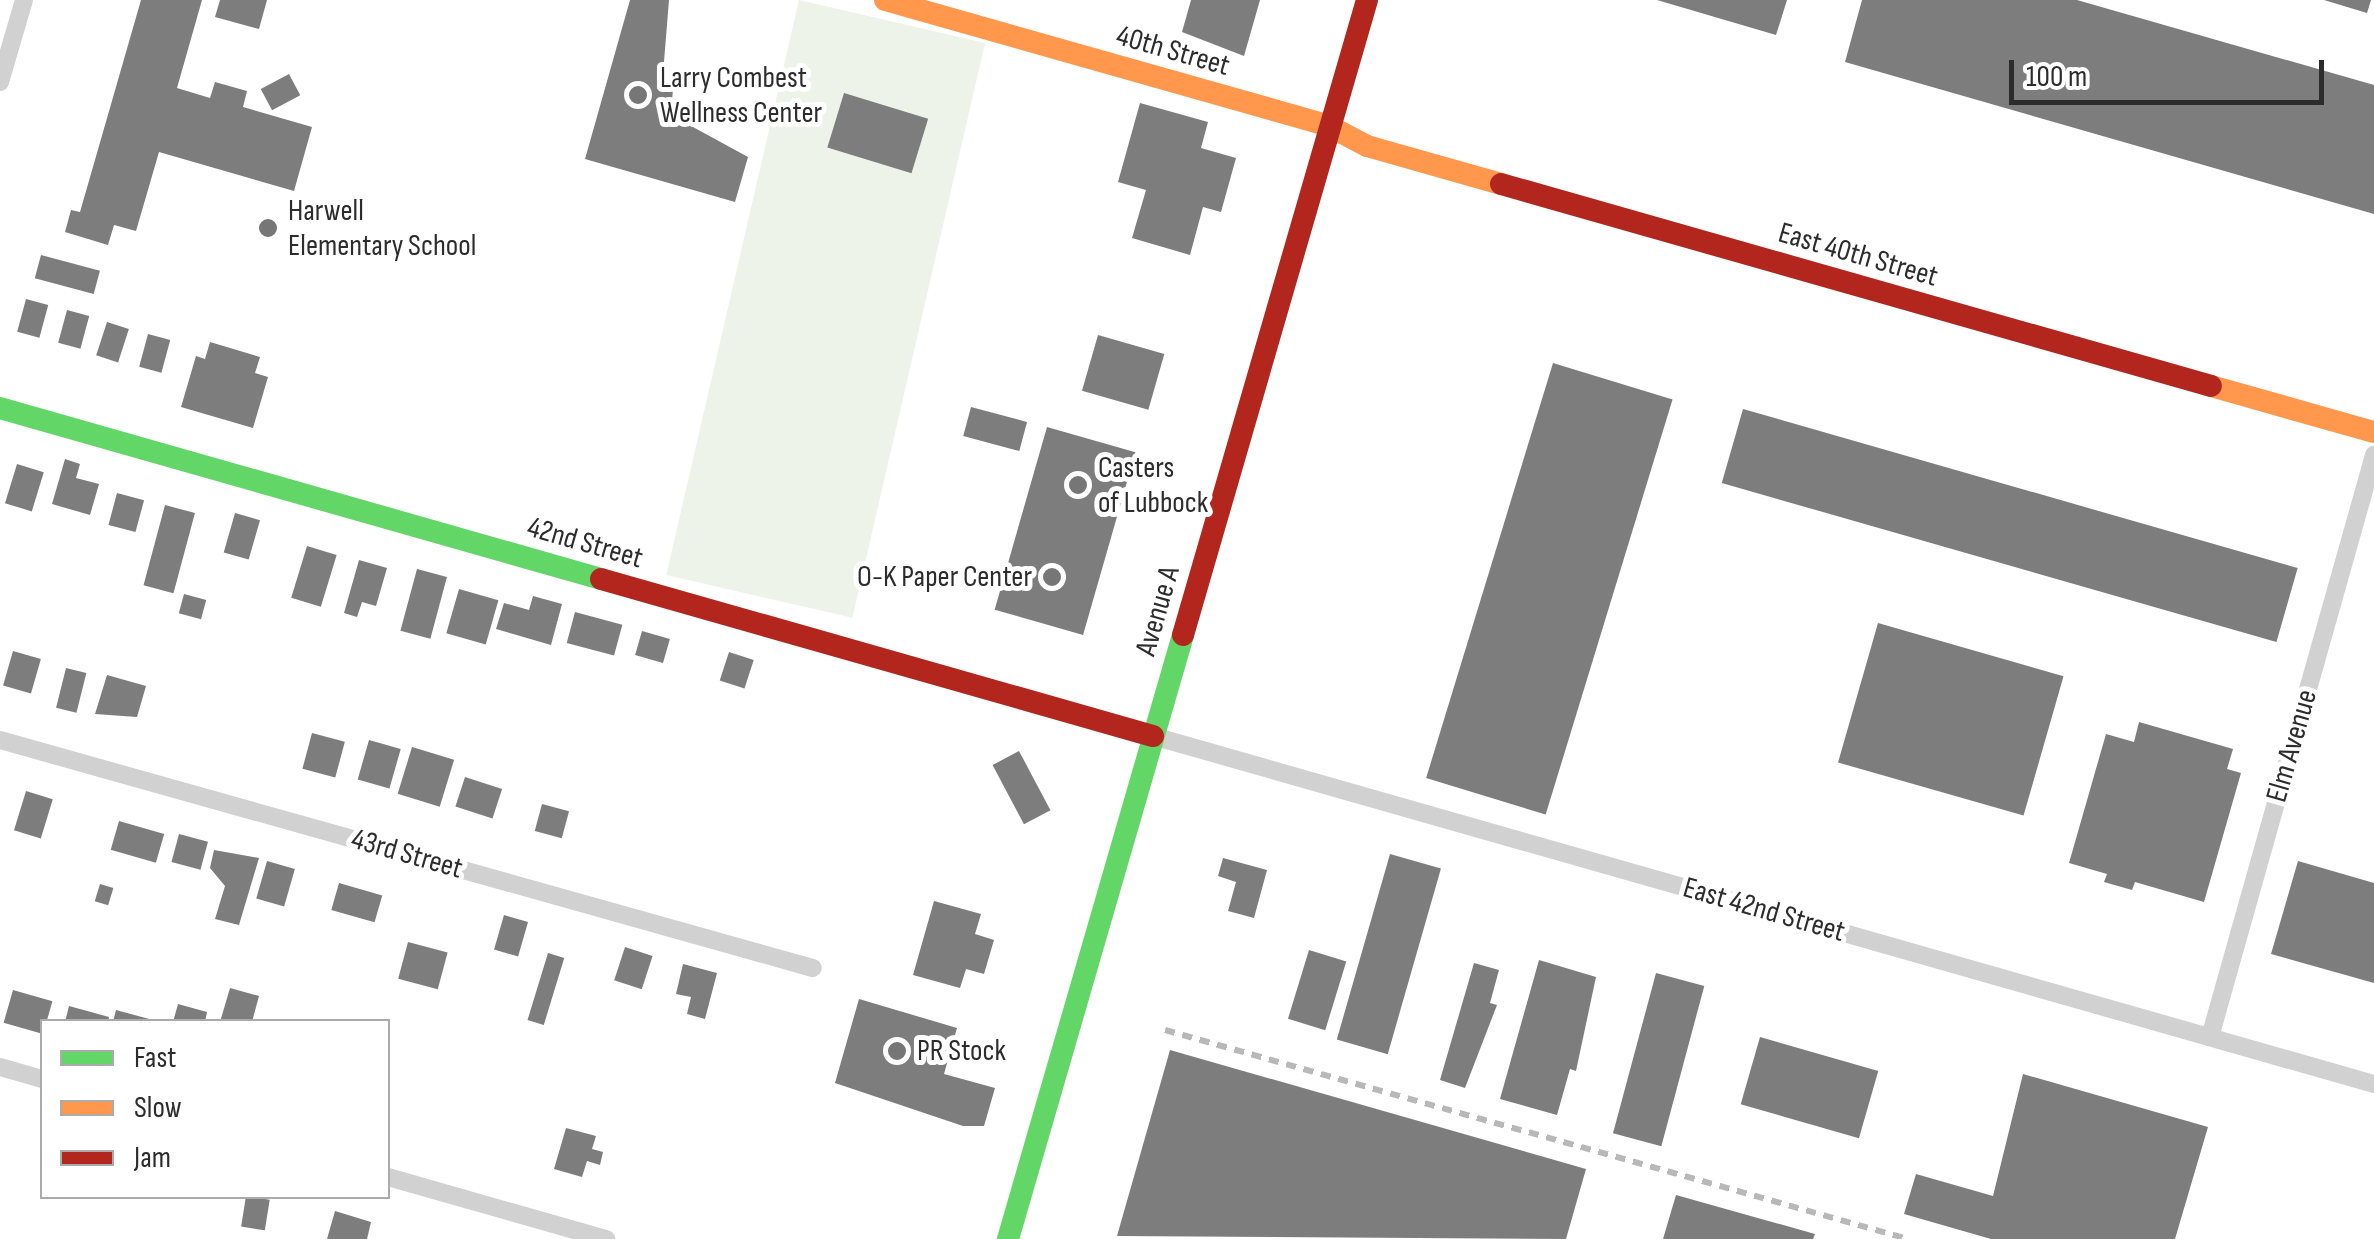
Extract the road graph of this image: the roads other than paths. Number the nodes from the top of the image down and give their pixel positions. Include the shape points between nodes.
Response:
1 (24, 0) edge
2 (885, 0) edge
3 (1367, 0) edge
4 (0, 82) edge
5 (1329, 126) junction
6 (0, 408) edge
7 (2374, 432) edge
8 (2374, 455) edge
9 (1154, 736) junction
10 (0, 740) edge
11 (813, 968) dead end
12 (2210, 1037) junction
13 (0, 1067) edge
14 (40, 1078) edge
15 (2374, 1084) edge
16 (390, 1178) edge
17 (606, 1239) edge
18 (1008, 1239) edge

1 - 4 street
2 - 5 street, 40th Street
3 - 5 street, Avenue A
5 - 7 street, East 40th Street via 1366,146
5 - 9 street, Avenue A
6 - 9 street, 42nd Street
8 - 12 street, Elm Avenue
9 - 12 street, East 42nd Street
9 - 18 street, Avenue A
10 - 11 street, 43rd Street
12 - 15 street, East 42nd Street
13 - 14 street
16 - 17 street

